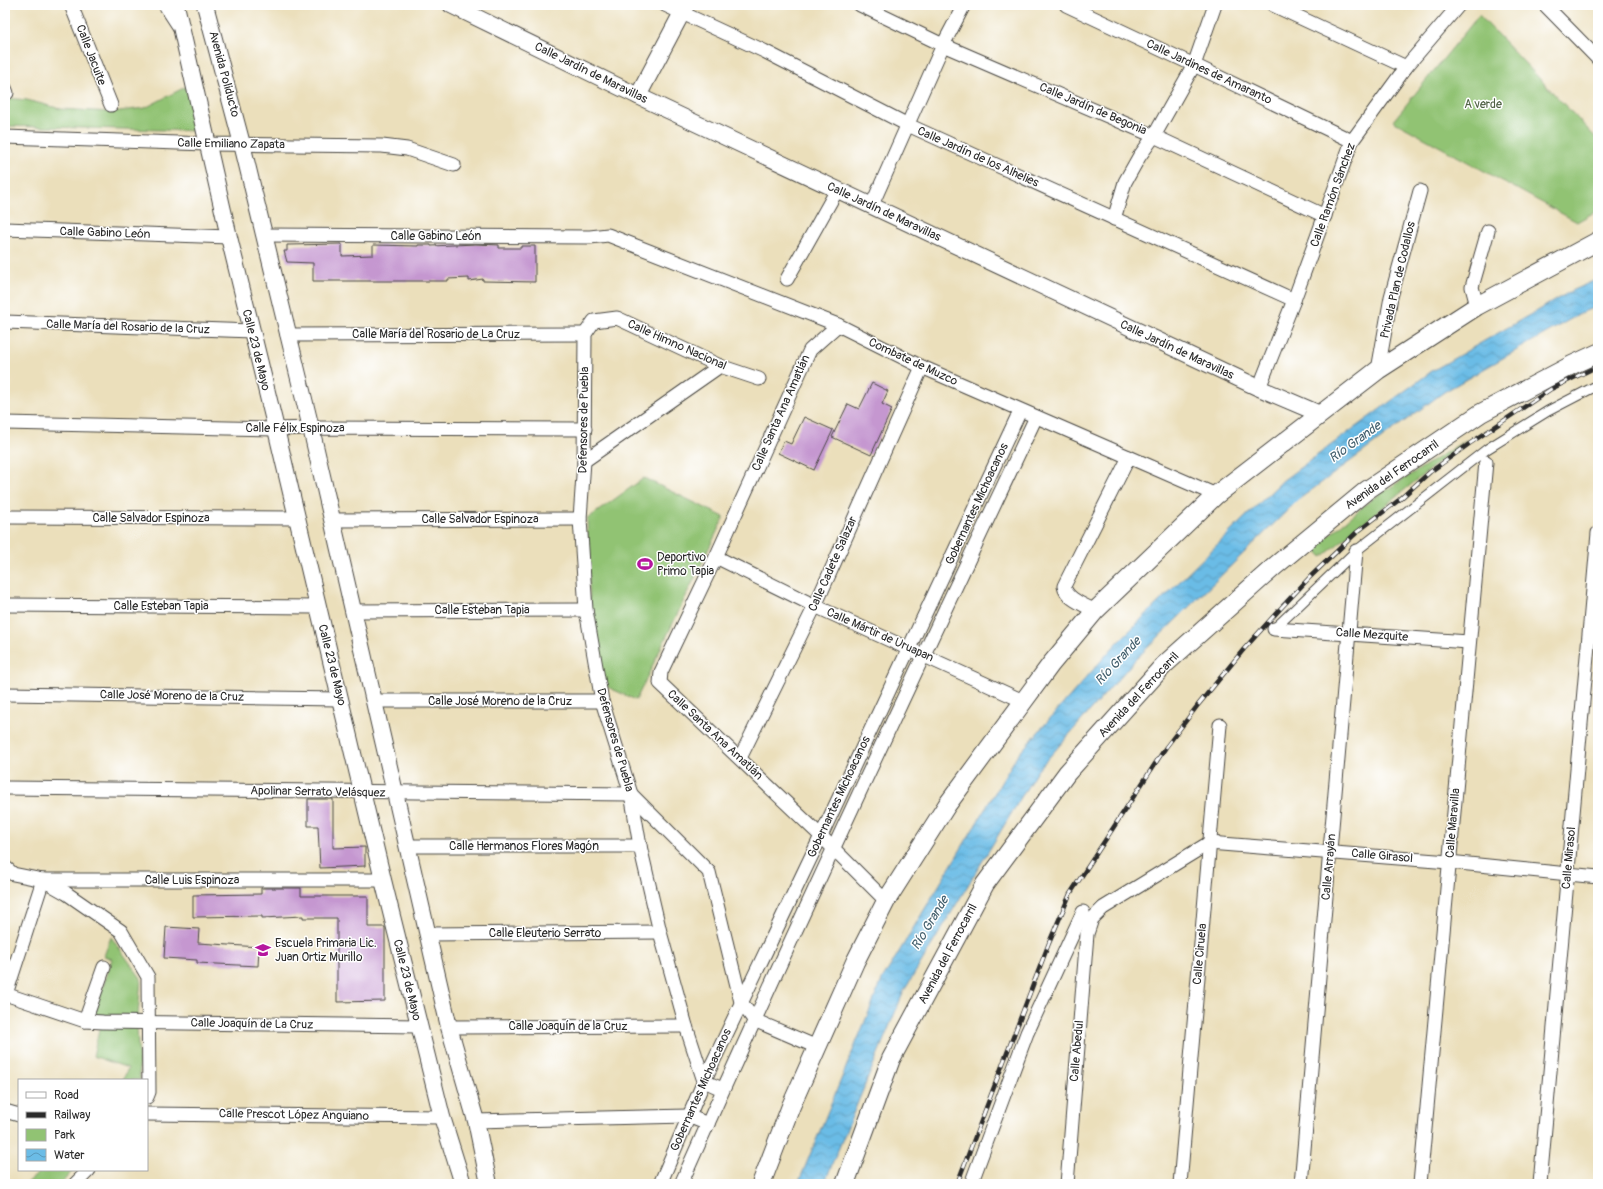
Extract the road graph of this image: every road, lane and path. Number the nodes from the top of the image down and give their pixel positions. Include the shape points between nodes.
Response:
1 (72, 5) edge
2 (165, 5) edge
3 (176, 5) edge
4 (205, 5) edge
5 (665, 5) edge
6 (860, 5) edge
7 (964, 5) edge
8 (1066, 5) edge
9 (1215, 5) edge
10 (1272, 5) edge
11 (1458, 5) edge
12 (1545, 5) edge
13 (461, 7) edge
14 (684, 9) edge
15 (183, 32) junction
16 (1598, 41) edge
17 (943, 46) junction
18 (1585, 46) junction
19 (1598, 59) edge
20 (1194, 64) junction
21 (1406, 68) junction
22 (638, 96) junction
23 (111, 105) dead end
24 (908, 125) junction
25 (1154, 136) junction
26 (5, 138) edge
27 (1352, 141) junction
28 (207, 144) junction
29 (242, 144) junction
30 (454, 165) dead end
31 (837, 190) junction
32 (1420, 191) dead end
33 (871, 207) junction
34 (1324, 216) junction
35 (1114, 219) junction
36 (5, 229) edge
37 (1488, 231) dead end
38 (264, 235) junction
39 (608, 235) joint
40 (229, 238) junction
41 (1598, 241) edge
42 (787, 279) dead end
43 (1294, 300) junction
44 (1477, 306) junction
45 (5, 322) edge
46 (838, 325) junction
47 (252, 331) junction
48 (585, 334) junction
49 (287, 335) junction
50 (1598, 353) edge
51 (720, 366) junction
52 (922, 367) junction
53 (1378, 370) junction
54 (759, 379) dead end
55 (1598, 385) edge
56 (1259, 388) junction
57 (1020, 411) junction
58 (1320, 414) junction
59 (1036, 417) junction
60 (5, 423) edge
61 (310, 428) junction
62 (276, 429) junction
63 (584, 429) junction
64 (1129, 458) junction
65 (584, 461) junction
66 (1486, 462) dead end
67 (1216, 495) junction
68 (5, 517) edge
69 (297, 518) junction
70 (580, 519) junction
71 (332, 520) junction
72 (1598, 533) edge
73 (1356, 551) junction
74 (716, 556) junction
75 (5, 605) edge
76 (814, 606) junction
77 (318, 607) junction
78 (586, 610) junction
79 (354, 611) junction
80 (1095, 611) junction
81 (1274, 629) joint
82 (1349, 634) junction
83 (1469, 642) junction
84 (909, 649) junction
85 (923, 655) junction
86 (5, 694) edge
87 (340, 699) junction
88 (373, 701) junction
89 (602, 701) junction
90 (1023, 702) junction
91 (1220, 725) dead end
92 (740, 758) junction
93 (5, 788) edge
94 (362, 792) junction
95 (396, 793) junction
96 (631, 794) junction
97 (821, 836) junction
98 (1209, 843) junction
99 (408, 846) junction
100 (640, 846) junction
101 (834, 848) junction
102 (1330, 852) junction
103 (1449, 862) junction
104 (5, 867) edge
105 (1568, 875) junction
106 (1598, 878) edge
107 (43, 880) junction
108 (383, 880) junction
109 (886, 901) junction
110 (1087, 915) junction
111 (660, 932) junction
112 (429, 934) junction
113 (104, 967) dead end
114 (6, 994) edge
115 (741, 1002) junction
116 (754, 1020) junction
117 (85, 1021) junction
118 (150, 1022) junction
119 (419, 1026) junction
120 (686, 1026) junction
121 (450, 1027) junction
122 (817, 1047) junction
123 (704, 1081) junction
124 (722, 1089) junction
125 (148, 1094) edge
126 (5, 1111) edge
127 (148, 1114) edge
128 (18, 1115) edge
129 (688, 1116) junction
130 (442, 1117) junction
131 (476, 1121) junction
132 (708, 1124) junction
133 (88, 1171) edge
134 (75, 1184) edge
135 (463, 1184) edge
136 (488, 1184) edge
137 (660, 1184) edge
138 (681, 1184) edge
139 (761, 1184) edge
140 (845, 1184) edge
141 (971, 1184) edge
142 (1066, 1184) edge
143 (1180, 1184) edge
144 (1301, 1184) edge
145 (1420, 1184) edge
146 (1540, 1184) edge

1 - 23 street, Calle Jacuite
2 - 15 street
3 - 15 street
4 - 29 street, Avenida Poliducto
5 - 14 street, Calle Jardín de los Alhelies
6 - 17 street, Calle Jardín de Begonia
7 - 17 street
8 - 20 street, Calle Jardines de Amaranto
9 - 20 street
10 - 21 street
11 - 21 street, Calle Ramón Sánchez
12 - 18 street
13 - 22 street, Calle Jardín de Maravillas
14 - 22 street
14 - 24 street, Calle Jardín de los Alhelies
15 - 28 street
16 - 18 street
17 - 24 street
17 - 25 street, Calle Jardín de Begonia
18 - 19 street
20 - 25 street
20 - 27 street, Calle Jardines de Amaranto
21 - 27 street, Calle Ramón Sánchez
22 - 31 street, Calle Jardín de Maravillas
24 - 33 street
24 - 35 street, Calle Jardín de los Alhelies
25 - 34 street, Calle Jardín de Begonia
25 - 35 street via 1125,182
26 - 28 street, Calle Emiliano Zapata
27 - 34 street, Calle Ramón Sánchez
28 - 29 street, Calle Emiliano Zapata
28 - 40 street, Calle 23 de Mayo
29 - 30 street, Calle Emiliano Zapata via 382,146 407,149
29 - 38 street
31 - 33 street, Calle Jardín de Maravillas
31 - 42 street
32 - 53 street, Privada Plan de Codallos via 1391,297
33 - 56 street, Calle Jardín de Maravillas
34 - 43 street, Calle Ramón Sánchez
35 - 43 street, Calle Jardín de los Alhelies
36 - 40 street, Calle Gabino León
37 - 44 street via 1472,287
38 - 39 street, Calle Gabino León
38 - 49 street
39 - 46 street, Combate de Muzco
40 - 47 street, Calle 23 de Mayo
41 - 44 main road
43 - 56 street, Calle Ramón Sánchez
44 - 53 main road
45 - 47 street, Calle María del Rosario de la Cruz
46 - 52 street, Combate de Muzco
46 - 74 street, Calle Santa Ana Amatlán via 810,350
47 - 62 street, Calle 23 de Mayo
48 - 49 street, Calle María del Rosario de La Cruz
48 - 51 street, Calle Himno Nacional via 594,321 617,318
48 - 63 street, Defensores de Puebla
49 - 61 street
50 - 140 main road, Avenida del Ferrocarril via 1481,413 1368,490 1275,566 1164,665 1067,773 985,884 891,1059
51 - 54 street, Calle Himno Nacional
51 - 65 street
52 - 57 street, Combate de Muzco
52 - 76 street, Calle Cadete Salazar
53 - 58 main road
55 - 73 street via 1548,411 1487,449
56 - 58 street, Calle Jardín de Maravillas
57 - 59 street, Combate de Muzco
57 - 84 street, Gobernantes Michoacanos
58 - 67 main road
59 - 64 street, Combate de Muzco
59 - 85 street, Gobernantes Michoacanos
60 - 62 street, Calle Félix Espinoza
61 - 62 street, Calle Félix Espinoza
61 - 63 street, Calle Félix Espinoza
61 - 71 street
62 - 69 street, Calle 23 de Mayo
63 - 65 street, Defensores de Puebla
64 - 67 street, Combate de Muzco
64 - 80 street via 1064,586 1065,592 1071,597
65 - 70 street, Defensores de Puebla
66 - 83 street, Calle Maravilla
67 - 80 main road
68 - 69 street, Calle Salvador Espinoza
69 - 77 street, Calle 23 de Mayo
70 - 71 street, Calle Salvador Espinoza
70 - 78 street, Defensores de Puebla
71 - 79 street
72 - 105 street, Calle Mirasol
73 - 81 street
73 - 82 street, Calle Arrayán
74 - 76 street, Calle Mártir de Uruapan
74 - 92 street, Calle Santa Ana Amatlán via 660,672 660,683
75 - 77 street, Calle Esteban Tapia
76 - 84 street, Calle Mártir de Uruapan
76 - 92 street, Calle Cadete Salazar
77 - 87 street, Calle 23 de Mayo
78 - 79 street, Calle Esteban Tapia
78 - 89 street, Defensores de Puebla
79 - 88 street
80 - 90 main road
81 - 82 street, Calle Mezquite
82 - 83 street, Calle Mezquite
82 - 102 street, Calle Arrayán
83 - 103 street, Calle Maravilla
84 - 85 street, Calle Mártir de Uruapan
84 - 97 street, Gobernantes Michoacanos
85 - 90 street, Calle Mártir de Uruapan
85 - 101 street, Gobernantes Michoacanos
86 - 87 street, Calle José Moreno de la Cruz
87 - 94 street, Calle 23 de Mayo
88 - 89 street, Calle José Moreno de la Cruz
88 - 95 street
89 - 96 street, Defensores de Puebla
90 - 109 main road via 947,805
91 - 98 street, Calle Ciruela
92 - 97 street, Calle Santa Ana Amatlán
93 - 94 street, Apolinar Serrato Velásquez
94 - 95 street, Apolinar Serrato Velásquez
94 - 108 street, Calle 23 de Mayo
95 - 96 street, Apolinar Serrato Velásquez
95 - 99 street
96 - 100 street, Defensores de Puebla
96 - 115 street via 709,872
97 - 101 street, Calle Santa Ana Amatlán
97 - 115 street, Gobernantes Michoacanos
98 - 102 street, Calle Girasol
98 - 110 street via 1103,908
98 - 143 street, Calle Ciruela
99 - 100 street, Calle Hermanos Flores Magón
99 - 112 street
100 - 111 street, Defensores de Puebla
101 - 109 street, Calle Santa Ana Amatlán
101 - 116 street, Gobernantes Michoacanos
102 - 103 street, Calle Girasol
102 - 144 street, Calle Arrayán
103 - 105 street, Calle Girasol
103 - 145 street, Calle Maravilla
104 - 107 street, Calle Luis Espinoza via 13,874
105 - 106 street, Calle Girasol
105 - 146 street, Calle Mirasol
107 - 108 street, Calle Luis Espinoza
107 - 114 street
107 - 118 street via 121,931 148,978
108 - 119 street, Calle 23 de Mayo
109 - 122 main road
110 - 141 street via 1028,1033
110 - 142 street, Calle Abedul
111 - 112 street, Calle Eleuterio Serrato
111 - 120 street, Defensores de Puebla
112 - 121 street
113 - 117 street
114 - 117 street
115 - 116 street
115 - 123 street, Gobernantes Michoacanos
116 - 122 street
116 - 124 street, Gobernantes Michoacanos
117 - 118 street, Calle Joaquín de La Cruz
118 - 119 street, Calle Joaquín de La Cruz
118 - 125 street
119 - 130 street, Calle 23 de Mayo
120 - 121 street, Calle Joaquín de la Cruz
120 - 123 street, Defensores de Puebla
121 - 131 street
122 - 139 main road
123 - 124 street
123 - 129 street, Gobernantes Michoacanos
124 - 132 street, Gobernantes Michoacanos
126 - 128 street
127 - 130 street, Calle Prescot López Anguiano
129 - 131 street
129 - 132 street
129 - 137 street, Gobernantes Michoacanos
130 - 135 street, Calle 23 de Mayo
131 - 136 street
132 - 138 street, Gobernantes Michoacanos
133 - 134 street

